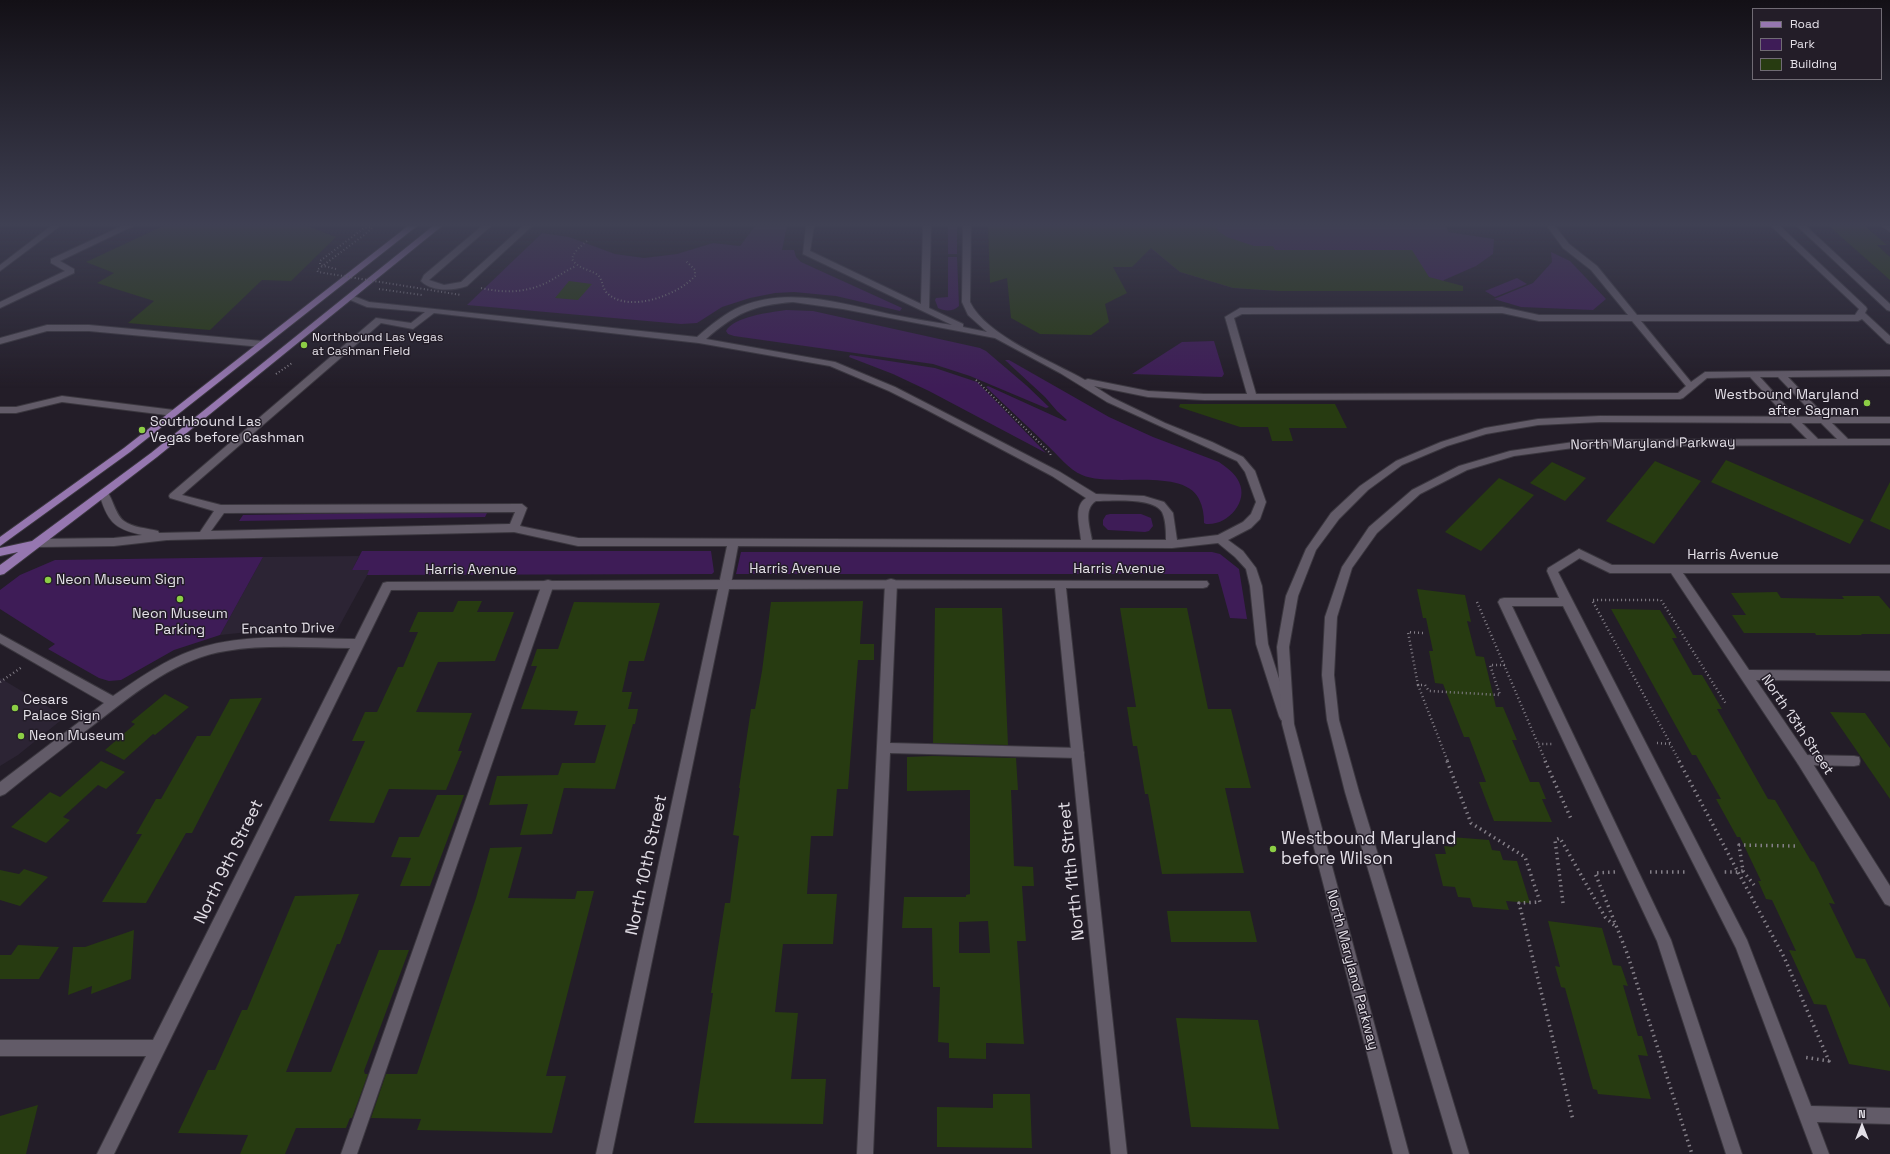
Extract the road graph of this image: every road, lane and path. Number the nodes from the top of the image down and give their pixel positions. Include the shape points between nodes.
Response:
1 (54, 280) edge
2 (344, 280) edge
3 (364, 280) edge
4 (372, 280) edge
5 (426, 280) edge
6 (469, 280) edge
7 (550, 280) edge
8 (600, 280) edge
9 (692, 280) edge
10 (865, 280) edge
11 (926, 280) edge
12 (967, 280) edge
13 (1604, 280) edge
14 (1831, 280) edge
15 (1859, 280) edge
16 (482, 288) dead end
17 (461, 295) dead end
18 (351, 297) junction
19 (0, 305) edge
20 (925, 308) junction
21 (1890, 308) edge
22 (432, 310) junction
23 (1861, 314) junction
24 (1635, 318) junction
25 (969, 331) junction
26 (997, 336) junction
27 (698, 340) junction
28 (0, 341) edge
29 (1890, 341) edge
30 (262, 344) junction
31 (289, 348) junction
32 (1890, 373) edge
33 (1752, 374) junction
34 (1780, 374) junction
35 (976, 380) dead end
36 (1079, 381) junction
37 (1691, 387) junction
38 (1252, 396) junction
39 (0, 410) edge
40 (174, 413) junction
41 (1794, 420) junction
42 (1824, 420) junction
43 (1890, 420) edge
44 (1815, 442) junction
45 (1845, 442) junction
46 (1890, 442) edge
47 (1056, 474) junction
48 (104, 493) junction
49 (1094, 498) junction
50 (221, 509) junction
51 (514, 528) junction
52 (203, 535) junction
53 (167, 536) junction
54 (1220, 539) junction
55 (0, 542) edge
56 (733, 542) junction
57 (38, 543) junction
58 (1087, 544) junction
59 (1172, 544) junction
60 (0, 552) edge
61 (1890, 569) edge
62 (0, 570) edge
63 (1675, 570) junction
64 (548, 584) junction
65 (725, 584) junction
66 (891, 584) junction
67 (1060, 584) junction
68 (1203, 584) dead end
69 (386, 586) joint
70 (1477, 602) dead end
71 (1567, 602) junction
72 (1423, 633) dead end
73 (0, 638) edge
74 (356, 644) junction
75 (35, 657) junction
76 (1505, 665) junction
77 (1745, 675) junction
78 (1890, 676) edge
79 (0, 682) edge
80 (1418, 686) junction
81 (113, 702) junction
82 (1726, 704) dead end
83 (1288, 724) junction
84 (1571, 743) junction
85 (1639, 743) junction
86 (1538, 744) junction
87 (1670, 744) junction
88 (884, 748) junction
89 (1078, 753) junction
90 (1803, 760) junction
91 (1854, 761) dead end
92 (0, 790) edge
93 (1572, 821) dead end
94 (1795, 846) dead end
95 (1744, 871) junction
96 (1632, 872) junction
97 (1704, 872) junction
98 (1738, 872) junction
99 (1754, 885) dead end
100 (1890, 899) edge
101 (1563, 903) dead end
102 (1617, 928) junction
103 (0, 1048) edge
104 (157, 1048) junction
105 (1784, 1055) junction
106 (1807, 1114) junction
107 (1890, 1116) edge
108 (1573, 1120) dead end
109 (105, 1154) edge
110 (349, 1154) edge
111 (604, 1154) edge
112 (865, 1154) edge
113 (1119, 1154) edge
114 (1401, 1154) edge
115 (1461, 1154) edge
116 (1692, 1154) edge
117 (1734, 1154) edge
118 (1821, 1154) edge

1 - 19 street
2 - 30 main road
3 - 17 path, bridge
4 - 18 main road
5 - 6 street via 429,284 452,288
7 - 16 path via 526,290 497,292
8 - 9 path via 605,292 610,296 638,301 662,297 677,291
10 - 20 street
11 - 20 street
12 - 26 street via 967,307
13 - 24 street
14 - 23 street via 1863,310
15 - 21 street
18 - 22 street via 367,304
18 - 31 main road
20 - 25 street
22 - 27 street
22 - 50 street via 413,326 379,320 174,496
23 - 24 street via 1858,318
23 - 29 street
24 - 37 street
24 - 38 street via 1539,318 1502,310 1240,311 1229,317
25 - 26 street
25 - 27 street via 811,300 794,299 772,301 742,309 715,324
26 - 36 street
27 - 47 street via 832,364 892,389
28 - 30 street via 47,328 89,328
30 - 31 main road
30 - 40 main road
31 - 48 main road
32 - 34 street
33 - 34 street
33 - 37 street via 1705,375
33 - 41 street
34 - 42 street
35 - 47 path via 1050,453
36 - 38 street via 1148,394
36 - 54 street via 1110,400 1240,460 1250,471 1261,502 1256,516 1247,525
37 - 38 street via 1680,396
39 - 40 street via 16,410 62,399
40 - 55 main road
41 - 42 street, North Maryland Parkway
41 - 44 street
41 - 83 street, North Maryland Parkway via 1600,419 1538,422 1485,432 1444,444 1399,464 1364,488 1335,516 1311,549 1292,596 1283,647
42 - 43 street, North Maryland Parkway
42 - 45 street
44 - 45 street, North Maryland Parkway
44 - 115 street, North Maryland Parkway via 1588,443 1513,452 1463,468 1416,492 1373,530 1347,567 1331,617 1328,675 1333,720 1354,800
45 - 46 street, North Maryland Parkway
47 - 49 street
48 - 53 street via 113,518 125,528
48 - 57 main road
49 - 58 street via 1086,503 1083,510
49 - 59 street via 1147,499 1159,502 1167,510
50 - 51 street via 522,508
50 - 52 street
51 - 52 street
51 - 56 street via 578,542
52 - 53 street
53 - 57 street via 114,542
54 - 59 street
54 - 83 street via 1239,554 1251,568 1256,586 1262,644
56 - 58 street
56 - 65 street, North 10th Street
57 - 60 main road
57 - 62 main road
58 - 59 street
61 - 63 street, Harris Avenue
63 - 71 street, Harris Avenue via 1610,569 1579,553 1552,571
63 - 77 street, North 13th Street
64 - 65 street, Harris Avenue
64 - 69 street, Harris Avenue
64 - 110 street
65 - 66 street, Harris Avenue
65 - 111 street, North 10th Street
66 - 67 street, Harris Avenue
66 - 88 street
67 - 68 street, Harris Avenue
67 - 89 street, North 11th Street
69 - 74 street, North 9th Street
70 - 76 path
71 - 84 street via 1504,602
71 - 85 street
72 - 80 path via 1408,632
73 - 75 street
74 - 81 street, Encanto Drive via 225,646 196,653 156,674
74 - 104 street, North 9th Street
75 - 79 path
75 - 81 street
76 - 80 path via 1490,665 1500,696 1429,691 1426,686
76 - 86 path
77 - 78 street
77 - 90 street, North 13th Street
80 - 108 path via 1471,824 1525,857 1540,902 1519,903
81 - 92 street, Encanto Drive
82 - 87 path via 1661,600 1592,600
83 - 114 street, North Maryland Parkway
84 - 86 path
84 - 96 street
85 - 87 path
85 - 97 street
86 - 93 path
87 - 98 path
88 - 89 street
88 - 112 street
89 - 113 street, North 11th Street
90 - 91 street
90 - 100 street, North 13th Street
94 - 95 path via 1739,845
95 - 98 path
95 - 99 path
96 - 97 path
96 - 102 path via 1595,873
96 - 117 street via 1664,940
97 - 98 path
97 - 105 street via 1742,945
98 - 105 path via 1784,957 1829,1061
101 - 102 path via 1555,840 1560,838 1605,917
102 - 116 path
103 - 104 street
104 - 109 street, North 9th Street
105 - 106 street
106 - 107 street
106 - 118 street

